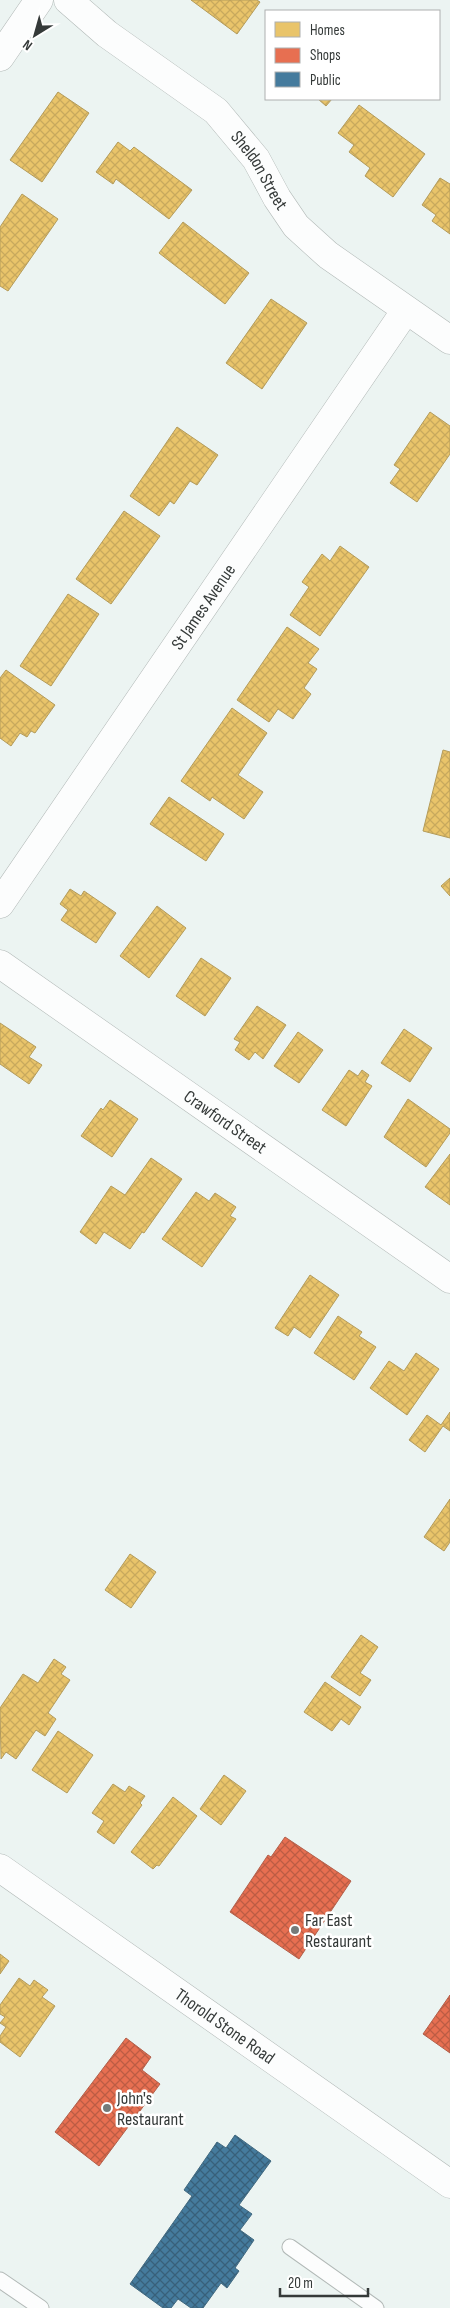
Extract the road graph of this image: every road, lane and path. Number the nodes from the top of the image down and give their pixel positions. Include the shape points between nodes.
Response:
1 (39, 0) edge
2 (68, 0) edge
3 (0, 56) edge
4 (406, 310) junction
5 (450, 340) edge
6 (0, 904) edge
7 (0, 964) edge
8 (450, 1279) edge
9 (0, 1868) edge
10 (450, 2184) edge
11 (290, 2247) dead end
12 (0, 2280) edge
13 (41, 2308) edge
14 (376, 2308) edge

1 - 3 street
2 - 4 street, Sheldon Street via 107,34 216,111 256,158 296,226 328,255
4 - 5 street, Sheldon Street
4 - 6 street, St James Avenue
7 - 8 street, Crawford Street
9 - 10 street, Thorold Stone Road
11 - 14 lane
12 - 13 lane

